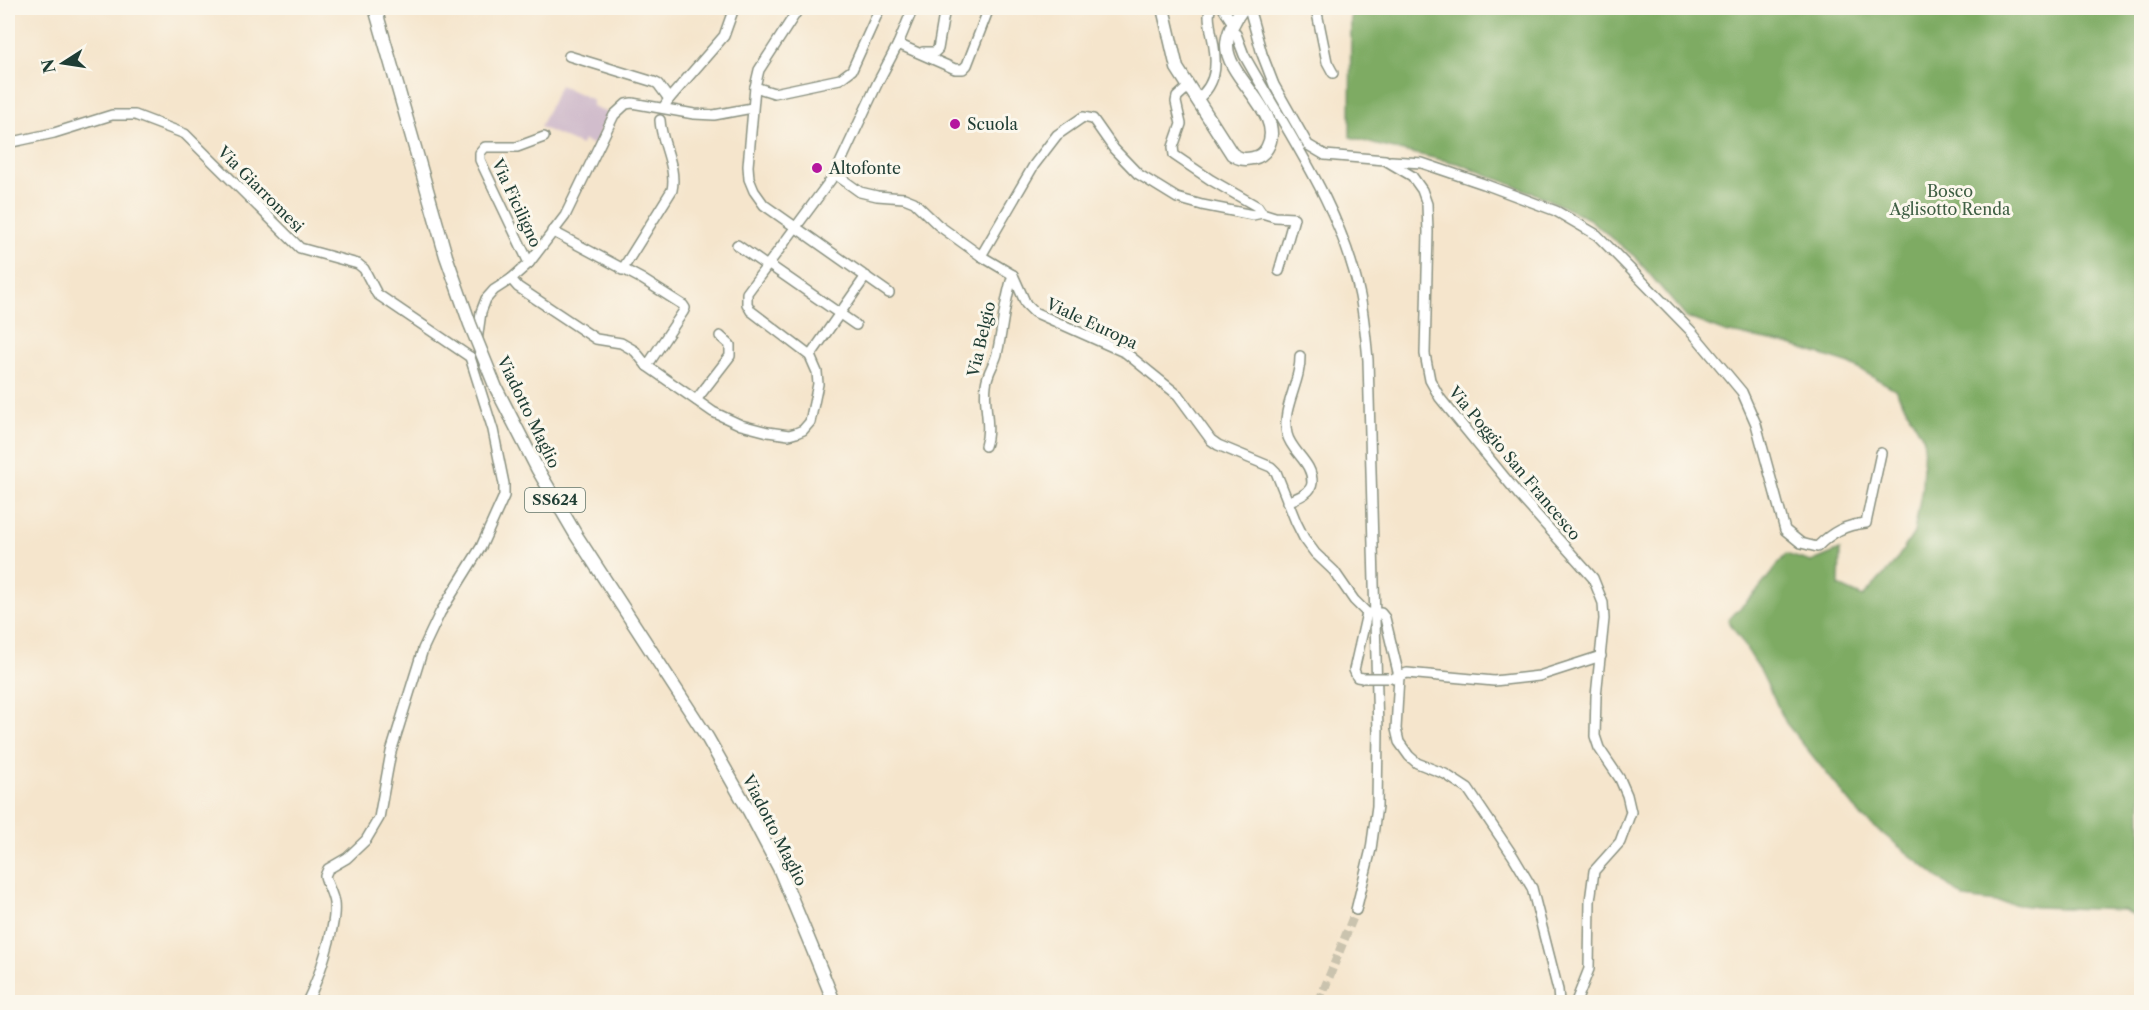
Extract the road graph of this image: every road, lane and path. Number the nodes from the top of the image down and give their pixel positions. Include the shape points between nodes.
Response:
1 (375, 8) edge
2 (734, 8) edge
3 (739, 8) edge
4 (745, 8) edge
5 (799, 8) edge
6 (880, 8) edge
7 (913, 8) edge
8 (945, 8) edge
9 (989, 8) edge
10 (1163, 8) edge
11 (1211, 8) edge
12 (1223, 8) edge
13 (1243, 8) edge
14 (1249, 8) edge
15 (1316, 8) edge
16 (1230, 19) dead end
17 (1236, 34) dead end
18 (898, 44) junction
19 (921, 53) junction
20 (569, 56) dead end
21 (1334, 73) dead end
22 (755, 87) junction
23 (1188, 87) junction
24 (1196, 100) junction
25 (752, 108) junction
26 (662, 109) junction
27 (544, 137) dead end
28 (8, 143) edge
29 (1385, 160) junction
30 (835, 174) junction
31 (1262, 213) junction
32 (795, 227) junction
33 (552, 231) junction
34 (737, 245) dead end
35 (981, 256) junction
36 (529, 263) junction
37 (768, 265) junction
38 (622, 270) junction
39 (1279, 271) dead end
40 (1013, 275) junction
41 (866, 276) junction
42 (511, 279) junction
43 (889, 293) dead end
44 (840, 314) junction
45 (856, 325) dead end
46 (720, 336) dead end
47 (810, 356) junction
48 (470, 357) junction
49 (1300, 357) dead end
50 (647, 366) junction
51 (696, 400) junction
52 (986, 446) dead end
53 (1881, 453) dead end
54 (1287, 502) junction
55 (1372, 613) junction
56 (1601, 656) junction
57 (1399, 676) junction
58 (1356, 910) tunnel mouth
59 (307, 1002) edge
60 (834, 1002) edge
61 (1558, 1002) edge
62 (1576, 1002) edge

1 - 60 main road, Viadotto Maglio / SS624, bridge via 446,256 496,388 576,535 707,737 750,811 779,868
2 - 26 street via 724,36
3 - 4 street
5 - 22 street via 759,70
6 - 22 street via 852,70 840,79 774,93
7 - 18 street
8 - 19 street via 938,49
9 - 19 street via 963,69
10 - 23 main road via 1172,54
11 - 24 street via 1208,16 1215,76 1207,93
12 - 16 street
13 - 24 main road via 1227,45 1229,57 1271,129 1266,151 1247,160 1232,154
14 - 29 street, Via Poggio San Francesco via 1274,85 1308,145 1325,154
15 - 21 street via 1327,62
17 - 55 street via 1244,55 1315,178 1353,270 1368,360
18 - 19 street
18 - 30 street
20 - 26 street via 658,84
22 - 25 street
23 - 24 main road
23 - 31 street via 1177,97 1181,124 1174,155
25 - 26 street via 714,115
25 - 32 street via 749,178 759,200
26 - 33 street, Via Ficiligno via 632,103 614,115 565,216
26 - 38 street via 661,129 674,177 672,190
27 - 36 street, Via Ficiligno via 517,147 485,147 480,153
28 - 48 street, Via Giarromesi via 112,115 135,115 185,134 300,248 358,264 378,294
29 - 53 street via 1422,163 1473,180 1556,211 1597,235 1692,332 1742,392 1756,424 1785,530 1801,543 1817,547 1829,534 1850,524 1866,523
29 - 56 street, Via Poggio San Francesco via 1412,176 1426,204 1425,354 1430,380 1491,462 1593,578 1604,611
30 - 32 street
30 - 35 street via 860,192 914,202
31 - 35 street via 1253,215 1177,198 1138,174 1093,119 1083,117 1057,135 1034,165
31 - 39 street via 1294,218
32 - 37 street
32 - 41 street
33 - 36 street, Via Ficiligno
33 - 38 street
34 - 37 street
35 - 40 street
36 - 42 street, Via Ficiligno
37 - 44 street
37 - 47 street via 747,293 747,304
38 - 50 street via 685,308
40 - 52 street, Via Belgio via 996,356 985,386
40 - 54 street, Viale Europa via 1026,304 1034,312 1126,352 1178,395 1211,440 1271,467 1281,480
41 - 43 street
41 - 44 street
42 - 48 street, Via Ficiligno via 486,299
42 - 50 street via 596,339 621,343 635,351
44 - 45 street
44 - 47 street
46 - 51 street via 730,345 730,356
47 - 51 street via 818,378 815,406 806,428 796,433 768,432 741,425
48 - 59 street via 493,430 504,496 481,547 440,613 423,649 391,752 379,819 366,840 348,858 328,869 325,876 334,901 334,920
49 - 54 street via 1286,432 1291,445 1304,459 1312,486
50 - 51 street
54 - 55 street, Viale Europa via 1315,553 1334,571 1354,600
55 - 57 street via 1381,613 1384,618
55 - 57 street, bridge via 1354,670 1363,678
55 - 58 street via 1377,806
56 - 57 street via 1539,676 1494,681
56 - 62 street, Via Poggio San Francesco via 1595,736 1620,779 1631,812 1620,842 1594,871 1589,969
57 - 61 street via 1399,742 1417,763 1468,789 1515,859 1532,888

